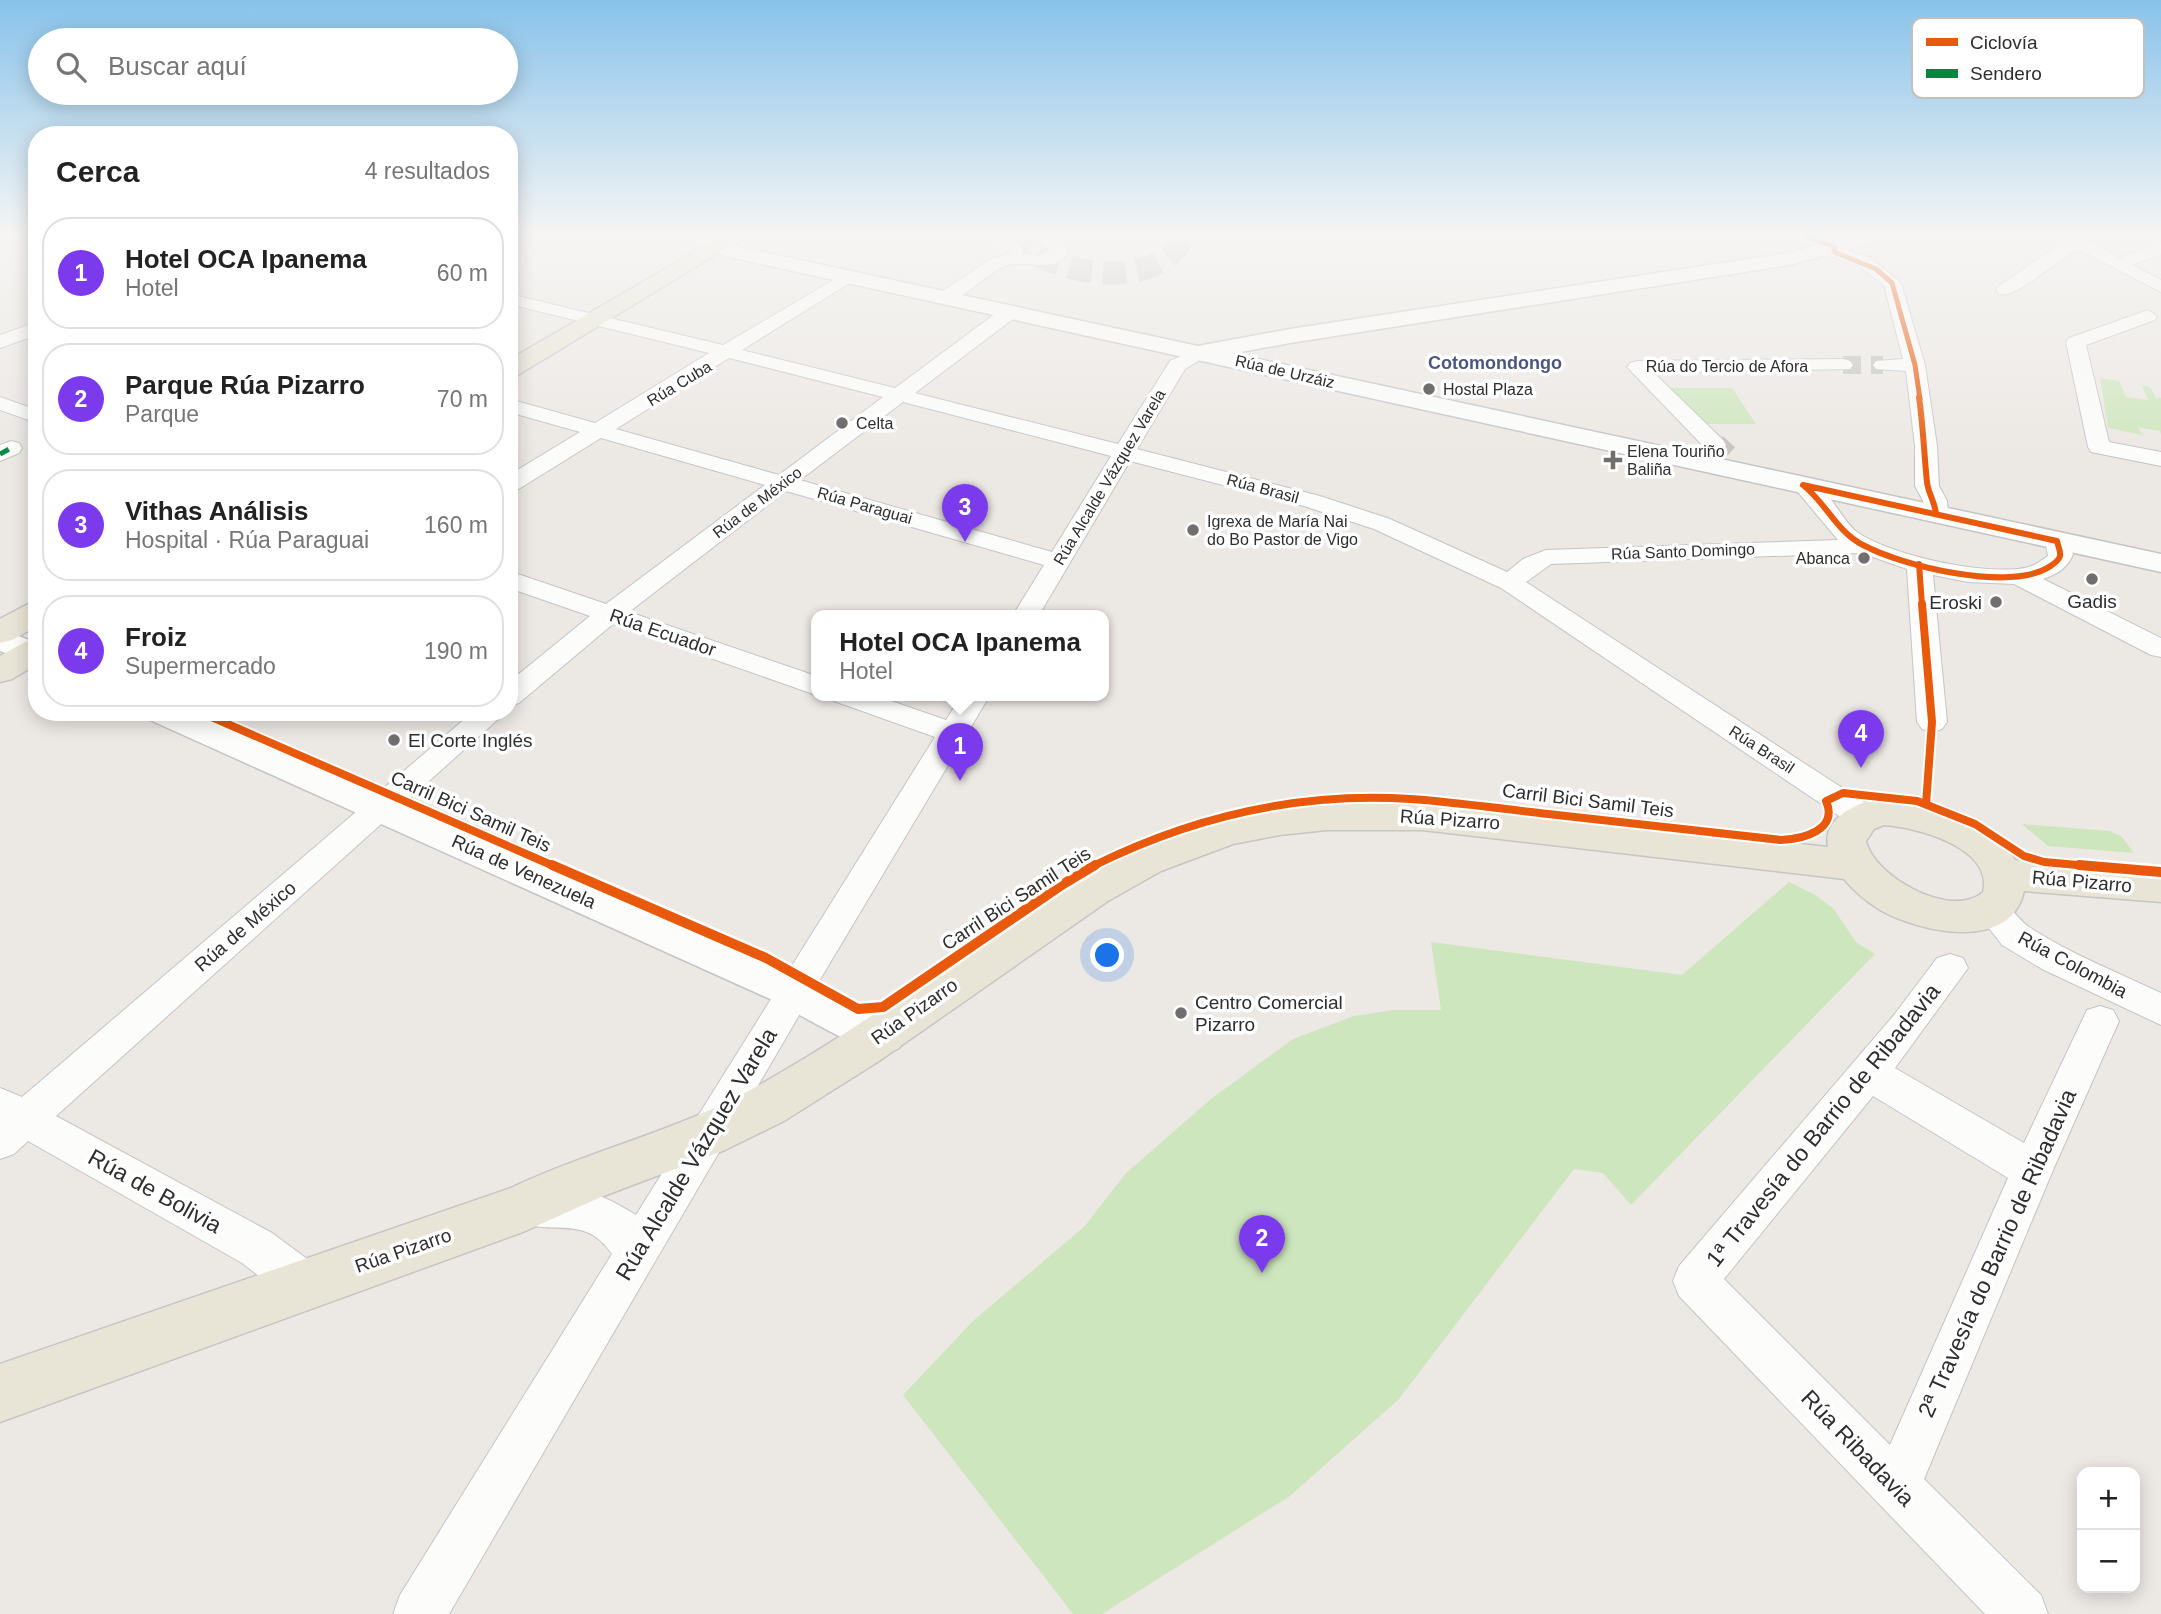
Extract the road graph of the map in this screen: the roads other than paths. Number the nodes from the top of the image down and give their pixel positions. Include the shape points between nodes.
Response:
1 (554, 309) edge
2 (564, 309) edge
3 (613, 309) edge
4 (796, 309) edge
5 (997, 309) edge
6 (1464, 309) edge
7 (1899, 309) edge
8 (561, 311) junction
9 (1010, 312) junction
10 (2148, 316) dead end
11 (597, 319) junction
12 (533, 327) dead end
13 (28, 331) edge
14 (0, 342) edge
15 (728, 352) junction
16 (1203, 352) junction
17 (518, 365) edge
18 (1843, 365) tunnel mouth
19 (1883, 365) tunnel mouth
20 (1915, 365) junction
21 (900, 395) junction
22 (0, 403) edge
23 (518, 407) edge
24 (28, 414) edge
25 (601, 430) junction
26 (1124, 452) junction
27 (1723, 456) junction
28 (2161, 459) edge
29 (518, 480) edge
30 (785, 482) junction
31 (1816, 489) junction
32 (1936, 514) junction
33 (2057, 541) junction
34 (1864, 546) junction
35 (1058, 561) junction
36 (2161, 563) edge
37 (1919, 564) junction
38 (2018, 576) junction
39 (518, 582) edge
40 (1510, 583) junction
41 (1029, 610) edge
42 (609, 614) junction
43 (28, 617) edge
44 (0, 633) edge
45 (0, 639) edge
46 (28, 649) edge
47 (2161, 649) edge
48 (28, 656) edge
49 (0, 671) edge
50 (811, 684) edge
51 (518, 690) edge
52 (861, 701) edge
53 (972, 701) edge
54 (184, 721) edge
55 (481, 721) edge
56 (1932, 722) dead end
57 (953, 733) junction
58 (380, 807) junction
59 (1861, 816) junction
60 (1855, 865) junction
61 (2161, 887) edge
62 (1997, 892) junction
63 (1950, 968) dead end
64 (795, 990) junction
65 (2161, 1010) edge
66 (2100, 1021) dead end
67 (883, 1034) junction
68 (1867, 1072) junction
69 (8, 1122) edge
70 (711, 1133) junction
71 (2032, 1170) junction
72 (523, 1208) junction
73 (637, 1253) junction
74 (1695, 1281) joint
75 (306, 1285) junction
76 (0, 1394) edge
77 (1896, 1486) junction
78 (2016, 1613) edge
79 (419, 1614) edge

1 - 8 street, Rúa Brasil
2 - 8 main road
3 - 11 main road
4 - 15 street, Rúa Cuba
5 - 9 main road, Rúa de Urzáiz
6 - 16 main road
7 - 20 street
8 - 11 street, Rúa Brasil
8 - 12 main road
9 - 16 main road, Rúa de Urzáiz
9 - 21 street, Rúa de México
10 - 28 street via 2076,342 2099,447
11 - 15 street, Rúa Brasil
11 - 17 main road
13 - 14 street
15 - 21 street, Rúa Brasil
15 - 25 street, Rúa Cuba
16 - 26 street, Rúa Alcalde Vázquez Varela via 1177,365
16 - 27 main road, Rúa de Urzáiz
18 - 27 street, Rúa do Tercio de Afora via 1637,367
19 - 20 street
20 - 32 street via 1927,486
21 - 26 street, Rúa Brasil
21 - 30 street, Rúa de México
22 - 24 street
23 - 25 street, Rúa Paraguai
25 - 29 street, Rúa Cuba
25 - 30 street, Rúa Paraguai
26 - 35 street, Rúa Alcalde Vázquez Varela
26 - 40 street, Rúa Brasil via 1382,524
27 - 31 main road, Rúa de Urzáiz
30 - 35 street, Rúa Paraguai
30 - 42 street, Rúa de México
31 - 32 main road, Rúa de Urzáiz
31 - 34 street via 1838,527
32 - 33 main road, Rúa de Urzáiz
33 - 36 main road
33 - 38 street via 2062,554 2059,560 2037,573
34 - 37 street
34 - 40 street, Rúa Santo Domingo via 1546,557
35 - 41 street, Rúa Alcalde Vázquez Varela
37 - 38 street via 1993,577
37 - 56 street
38 - 47 street
39 - 42 street, Rúa Ecuador
40 - 59 street, Rúa Brasil
42 - 50 street, Rúa Ecuador
42 - 51 street, Rúa de México
43 - 44 main road
45 - 46 main road
48 - 49 main road
52 - 57 street
53 - 57 street, Rúa Alcalde Vázquez Varela
54 - 58 main road, Rúa de Venezuela
55 - 58 street, Rúa de México
57 - 64 street, Rúa Alcalde Vázquez Varela
58 - 64 main road, Rúa de Venezuela
58 - 69 street, Rúa de México
59 - 60 main road via 1846,836
59 - 62 main road via 1903,811 1952,827 1992,857
60 - 62 main road via 1871,883 1895,898 1949,916 1974,915
60 - 67 main road, Rúa Pizarro via 1422,816 1362,814 1252,826 1156,857 1095,888
61 - 62 main road, Rúa Pizarro
62 - 65 street, Rúa Colombia via 2014,935
63 - 68 street, 1ª Travesía do Barrio de Ribadavia
64 - 67 main road, Rúa de Venezuela
64 - 70 street, Rúa Alcalde Vázquez Varela
66 - 71 street, 2ª Travesía do Barrio de Ribadavia
67 - 70 main road, Rúa Pizarro via 803,1086
68 - 71 street
68 - 74 street, 1ª Travesía do Barrio de Ribadavia
69 - 75 street, Rúa de Bolivia via 257,1248
70 - 72 main road, Rúa Pizarro via 563,1186
70 - 73 street, Rúa Alcalde Vázquez Varela
71 - 77 street, 2ª Travesía do Barrio de Ribadavia
72 - 73 street via 580,1207 620,1229
72 - 75 main road, Rúa Pizarro
73 - 79 street, Rúa Alcalde Vázquez Varela
74 - 77 street, Rúa Ribadavia
75 - 76 main road, Rúa Pizarro
77 - 78 street, Rúa Ribadavia

